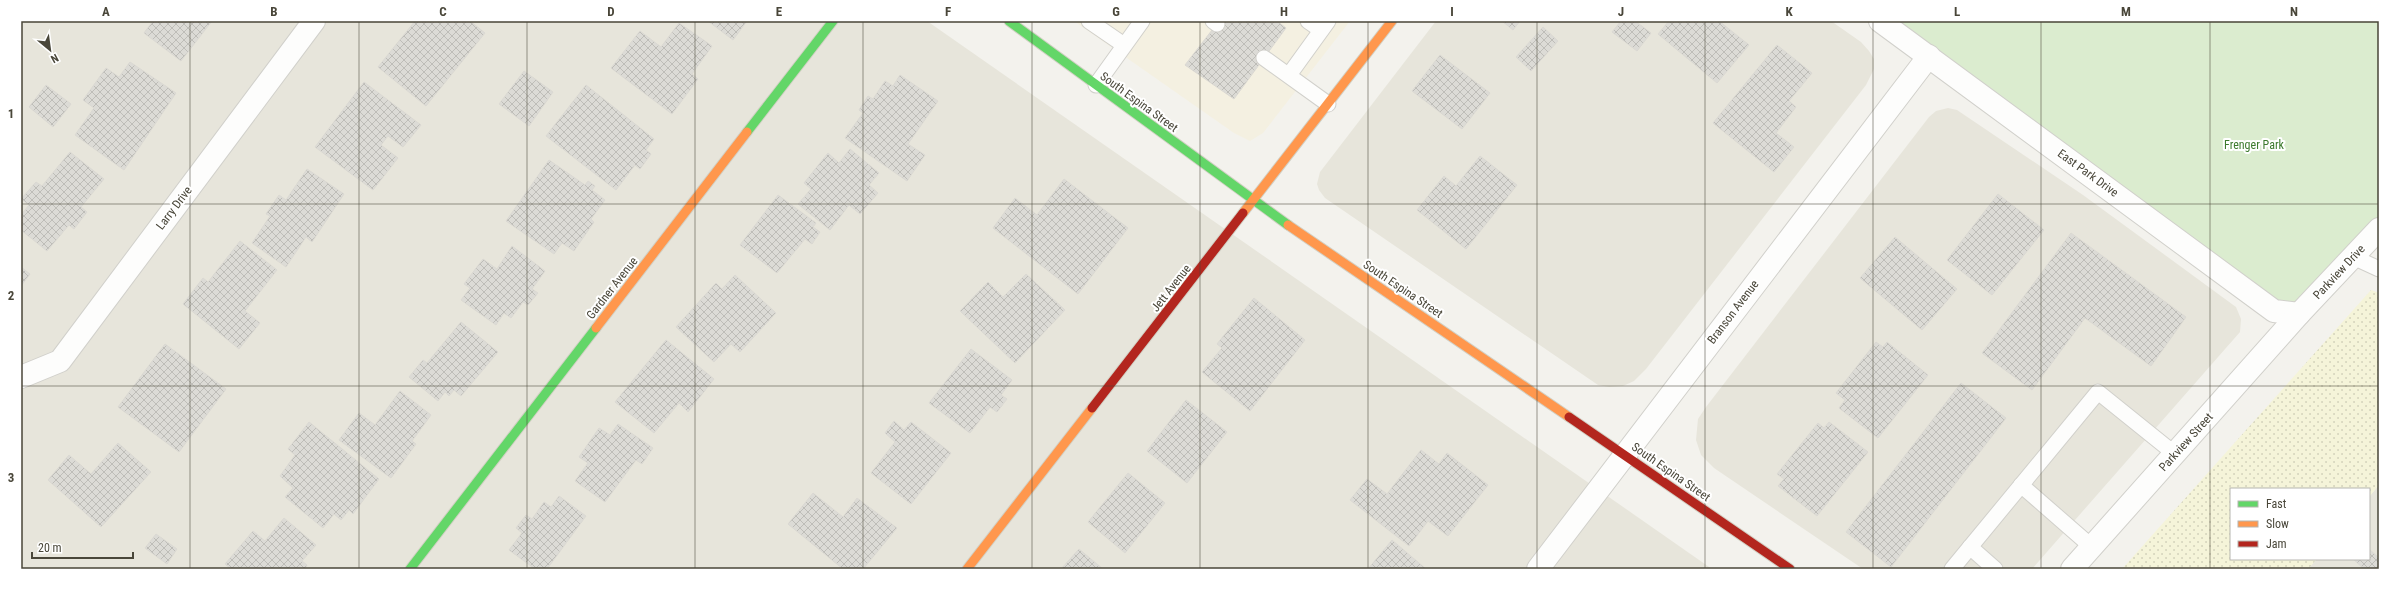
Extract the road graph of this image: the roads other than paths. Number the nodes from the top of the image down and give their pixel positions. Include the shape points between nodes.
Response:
1 (314, 21) edge
2 (832, 21) edge
3 (1089, 21) edge
4 (1142, 21) edge
5 (1308, 21) edge
6 (1392, 21) edge
7 (1880, 21) edge
8 (1017, 23) edge
9 (1325, 26) edge
10 (1124, 46) junction
11 (1929, 56) junction
12 (1264, 58) dead end
13 (1288, 75) junction
14 (1096, 85) junction
15 (1328, 104) junction
16 (1254, 201) junction
17 (2379, 229) edge
18 (2353, 257) junction
19 (2379, 269) edge
20 (2299, 314) junction
21 (21, 377) edge
22 (1624, 454) junction
23 (2175, 454) junction
24 (2021, 485) junction
25 (1970, 547) junction
26 (2092, 547) junction
27 (410, 569) edge
28 (967, 569) edge
29 (1538, 569) edge
30 (1790, 569) edge
31 (1952, 569) edge
32 (1994, 569) edge
33 (2072, 569) edge

1 - 21 street, Larry Drive via 60,361
2 - 27 street, Gardner Avenue
3 - 10 lane
4 - 10 lane
5 - 9 lane
6 - 15 street, Jett Avenue
7 - 11 street, East Park Drive
8 - 14 street, South Espina Street
9 - 13 lane
10 - 14 lane
11 - 20 street, East Park Drive via 2274,310
11 - 22 street, Branson Avenue
12 - 13 lane
13 - 15 lane
14 - 16 street, South Espina Street
15 - 16 street, Jett Avenue
16 - 22 street, South Espina Street
16 - 28 street, Jett Avenue
17 - 18 street, Parkview Drive
18 - 19 lane
18 - 20 street, Parkview Drive
20 - 23 street, Parkview Street
22 - 29 street, Branson Avenue
22 - 30 street, South Espina Street
23 - 24 lane via 2098,392
23 - 26 street, Parkview Street
24 - 25 lane
24 - 26 lane
25 - 31 lane
25 - 32 lane
26 - 33 street, Parkview Street

